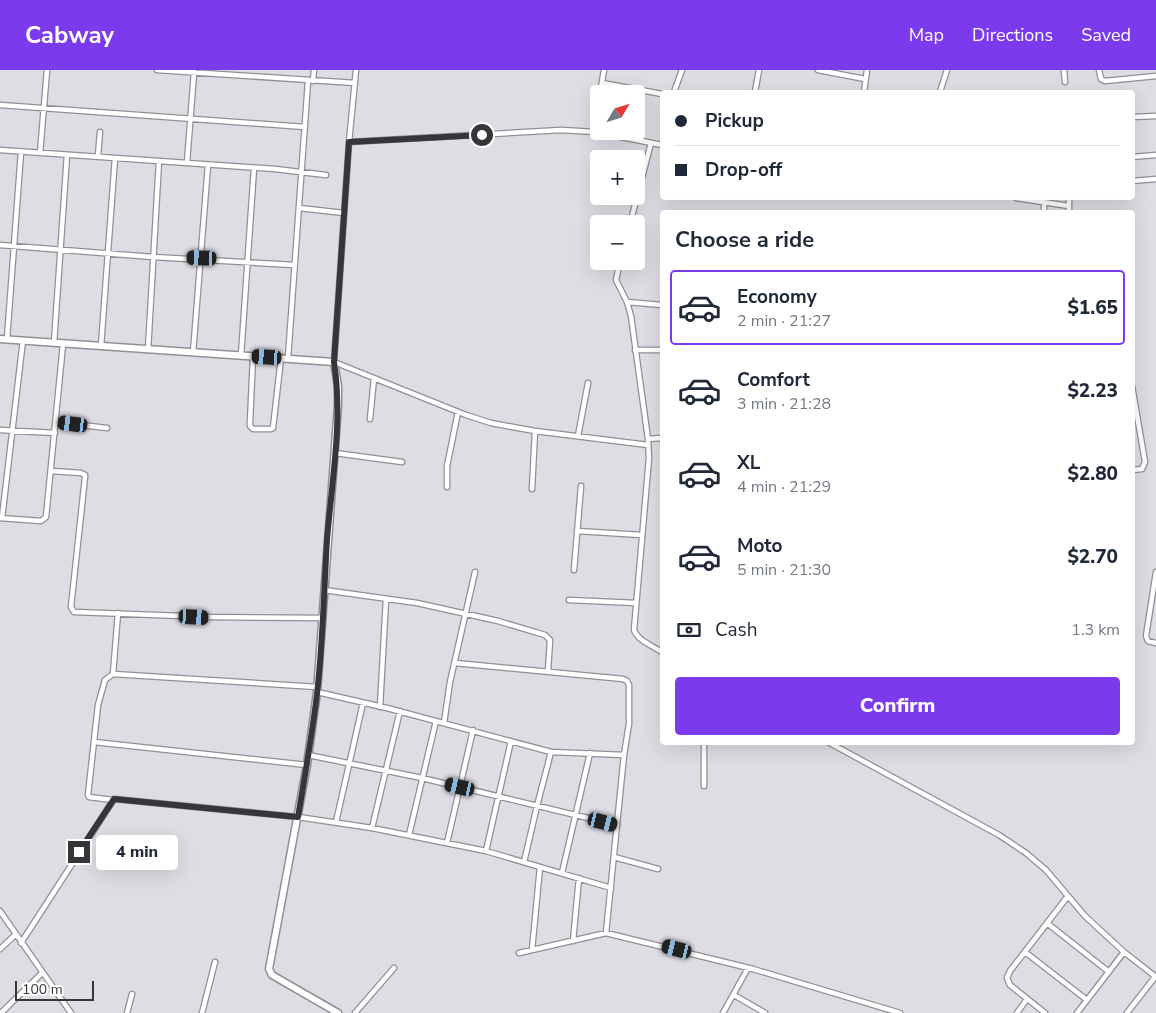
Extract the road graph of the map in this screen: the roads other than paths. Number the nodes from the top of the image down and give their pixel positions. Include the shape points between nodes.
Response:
1 (47, 70) edge
2 (157, 70) edge
3 (270, 70) edge
4 (314, 70) edge
5 (356, 70) edge
6 (604, 70) edge
7 (682, 70) edge
8 (760, 70) edge
9 (818, 70) edge
10 (867, 70) edge
11 (947, 70) edge
12 (1064, 70) edge
13 (1099, 70) edge
14 (183, 71) edge
15 (194, 72) junction
16 (226, 72) edge
17 (1156, 76) edge
18 (270, 78) junction
19 (865, 79) junction
20 (311, 81) junction
21 (1065, 82) dead end
22 (355, 83) junction
23 (602, 83) joint
24 (675, 90) edge
25 (755, 90) edge
26 (864, 90) edge
27 (941, 90) edge
28 (660, 94) edge
29 (0, 105) edge
30 (43, 108) junction
31 (1156, 116) edge
32 (190, 118) junction
33 (1135, 118) edge
34 (305, 127) junction
35 (100, 132) dead end
36 (590, 132) edge
37 (636, 140) edge
38 (349, 142) junction
39 (651, 143) junction
40 (660, 145) edge
41 (0, 150) edge
42 (21, 152) junction
43 (40, 153) junction
44 (67, 155) junction
45 (1156, 155) edge
46 (98, 156) junction
47 (1135, 157) edge
48 (115, 158) junction
49 (159, 161) junction
50 (187, 163) junction
51 (208, 165) junction
52 (254, 168) junction
53 (302, 172) junction
54 (326, 175) dead end
55 (1156, 179) edge
56 (1135, 181) edge
57 (1030, 200) edge
58 (1069, 200) edge
59 (1044, 202) junction
60 (1069, 206) junction
61 (299, 208) junction
62 (1044, 210) edge
63 (1069, 210) edge
64 (344, 213) junction
65 (632, 215) edge
66 (0, 245) edge
67 (14, 246) junction
68 (60, 249) junction
69 (108, 253) junction
70 (153, 257) junction
71 (202, 258) junction
72 (247, 261) junction
73 (294, 264) junction
74 (618, 270) edge
75 (627, 302) junction
76 (660, 304) edge
77 (4, 339) edge
78 (23, 340) junction
79 (54, 342) junction
80 (63, 344) junction
81 (101, 346) junction
82 (148, 350) junction
83 (635, 350) junction
84 (660, 350) edge
85 (193, 353) junction
86 (241, 356) junction
87 (253, 357) junction
88 (284, 358) junction
89 (334, 362) junction
90 (374, 378) junction
91 (588, 383) dead end
92 (1135, 405) edge
93 (458, 412) junction
94 (370, 418) dead end
95 (56, 422) junction
96 (107, 428) dead end
97 (1138, 428) junction
98 (1135, 429) edge
99 (0, 430) edge
100 (13, 431) junction
101 (535, 431) junction
102 (55, 433) junction
103 (578, 436) junction
104 (660, 438) edge
105 (648, 439) junction
106 (648, 445) junction
107 (335, 453) junction
108 (402, 462) dead end
109 (1135, 470) edge
110 (52, 471) junction
111 (581, 486) dead end
112 (447, 487) dead end
113 (532, 489) dead end
114 (1, 518) edge
115 (577, 532) junction
116 (642, 535) junction
117 (574, 570) dead end
118 (475, 572) dead end
119 (1156, 572) edge
120 (324, 590) junction
121 (386, 598) junction
122 (569, 600) dead end
123 (636, 603) junction
124 (118, 613) junction
125 (466, 615) junction
126 (322, 618) junction
127 (1156, 643) edge
128 (660, 651) edge
129 (455, 663) junction
130 (548, 671) junction
131 (113, 674) junction
132 (317, 690) junction
133 (363, 703) junction
134 (380, 706) junction
135 (400, 712) junction
136 (436, 721) junction
137 (444, 723) junction
138 (473, 730) junction
139 (512, 741) junction
140 (94, 742) junction
141 (704, 745) edge
142 (834, 745) edge
143 (551, 752) junction
144 (590, 753) junction
145 (624, 754) junction
146 (308, 755) junction
147 (348, 763) junction
148 (307, 765) junction
149 (385, 770) junction
150 (422, 778) junction
151 (704, 786) dead end
152 (460, 787) junction
153 (499, 796) junction
154 (113, 800) junction
155 (537, 806) junction
156 (576, 816) junction
157 (298, 817) junction
158 (336, 822) junction
159 (617, 826) junction
160 (372, 828) junction
161 (410, 835) junction
162 (447, 843) junction
163 (486, 851) junction
164 (614, 857) junction
165 (524, 862) junction
166 (540, 867) junction
167 (658, 869) dead end
168 (562, 873) junction
169 (579, 878) junction
170 (611, 888) junction
171 (1068, 896) junction
172 (0, 911) edge
173 (1047, 923) junction
174 (606, 933) junction
175 (15, 935) junction
176 (573, 941) junction
177 (21, 942) junction
178 (0, 949) edge
179 (532, 950) junction
180 (1025, 952) junction
181 (1124, 952) junction
182 (519, 953) dead end
183 (215, 962) dead end
184 (394, 968) dead end
185 (748, 968) junction
186 (1109, 972) junction
187 (42, 973) junction
188 (1156, 977) edge
189 (132, 994) dead end
190 (734, 995) junction
191 (1027, 999) junction
192 (1087, 1000) junction
193 (0, 1013) edge
194 (71, 1013) edge
195 (127, 1013) edge
196 (202, 1013) edge
197 (338, 1013) edge
198 (355, 1013) edge
199 (723, 1013) edge
200 (765, 1013) edge
201 (900, 1013) edge
202 (1018, 1013) edge
203 (1045, 1013) edge
204 (1077, 1013) edge
205 (1127, 1013) edge

1 - 30 street
2 - 14 street
3 - 18 street
4 - 20 street
5 - 22 street
6 - 23 street
7 - 24 street
8 - 25 street
9 - 19 street
10 - 19 street
11 - 27 street
12 - 21 street
13 - 17 street via 1101,79 1105,81
14 - 15 street
15 - 16 street
15 - 32 street
16 - 18 street
18 - 20 street
19 - 26 street
20 - 22 street
20 - 34 street
22 - 38 street
23 - 28 street
29 - 30 street
30 - 32 street
30 - 43 street
31 - 33 street
32 - 34 street
32 - 50 street
34 - 53 street
35 - 46 street
36 - 38 street via 545,131
37 - 39 street
38 - 64 street
39 - 40 street
39 - 65 street
41 - 42 street
42 - 43 street
42 - 67 street
43 - 44 street
44 - 46 street
44 - 68 street
45 - 47 street
46 - 48 street
48 - 49 street
48 - 69 street
49 - 50 street
49 - 70 street
50 - 51 street
51 - 52 street
51 - 71 street
52 - 53 street
52 - 72 street
53 - 54 street
53 - 61 street
55 - 56 street
57 - 59 street
58 - 60 street
59 - 60 street
59 - 62 street
60 - 63 street
61 - 64 street
61 - 73 street
64 - 89 street
66 - 67 street
67 - 68 street
67 - 77 street
68 - 69 street
68 - 79 street
69 - 70 street
69 - 81 street
70 - 71 street
70 - 82 street
71 - 72 street
71 - 85 street
72 - 73 street
72 - 86 street
73 - 88 street
74 - 75 street via 616,280
75 - 76 street
75 - 83 street
77 - 78 street
78 - 79 street
78 - 100 street
79 - 80 street
80 - 81 street
80 - 95 street
81 - 82 street
82 - 85 street
83 - 84 street
83 - 105 street
85 - 86 street
86 - 87 street
87 - 88 street
87 - 88 street via 250,422 253,429 274,428
88 - 89 street
89 - 90 street
89 - 107 street via 338,394
90 - 93 street
90 - 94 street
91 - 103 street
92 - 97 street
93 - 101 street via 490,423
93 - 112 street
95 - 96 street
95 - 102 street
97 - 98 street
97 - 109 street via 1145,465
99 - 100 street
100 - 102 street
100 - 114 street
101 - 103 street
101 - 113 street
102 - 110 street
103 - 106 street
104 - 105 street
105 - 106 street
106 - 116 street
107 - 108 street
107 - 120 street
110 - 114 street via 45,519
110 - 124 street via 81,473 86,477 72,609 74,612
111 - 115 street
115 - 116 street
115 - 117 street
116 - 123 street
118 - 125 street
119 - 127 street via 1146,636 1148,641
120 - 121 street
120 - 126 street
121 - 125 street
121 - 134 street
122 - 123 street
123 - 128 street via 635,634
124 - 126 street
124 - 131 street
125 - 129 street
125 - 130 street via 498,621 549,638
126 - 132 street
129 - 130 street
129 - 137 street
130 - 145 street via 627,681 629,724
131 - 132 street
131 - 140 street via 103,684
132 - 133 street
132 - 146 street
133 - 134 street
133 - 147 street
134 - 135 street
135 - 136 street
135 - 149 street
136 - 137 street
136 - 150 street
137 - 138 street
138 - 139 street
138 - 152 street
139 - 143 street
139 - 153 street
140 - 148 street
140 - 154 street via 88,796
141 - 151 street
142 - 171 street via 999,835 1035,860
143 - 144 street
143 - 155 street
144 - 145 street
144 - 156 street
145 - 159 street
146 - 147 street
146 - 148 street
147 - 149 street
147 - 158 street
148 - 157 street
149 - 150 street
149 - 160 street
150 - 152 street
150 - 161 street
152 - 153 street
152 - 162 street
153 - 155 street
153 - 163 street
154 - 157 street
154 - 177 street
155 - 156 street
155 - 165 street
156 - 159 street
156 - 168 street
157 - 158 street
157 - 197 street via 270,972
158 - 160 street
159 - 164 street
160 - 161 street
161 - 162 street
162 - 163 street
163 - 165 street
164 - 167 street
164 - 170 street
165 - 166 street
166 - 168 street
166 - 179 street
168 - 169 street
169 - 170 street
169 - 176 street
170 - 174 street
171 - 173 street
171 - 181 street
172 - 175 street
173 - 180 street
173 - 186 street
174 - 176 street
174 - 185 street
175 - 177 street
175 - 178 street
176 - 179 street
177 - 187 street
179 - 182 street
180 - 191 street via 1007,978 1010,985
180 - 192 street
181 - 186 street
181 - 188 street
183 - 196 street
184 - 198 street
185 - 190 street
185 - 201 street
186 - 192 street
187 - 193 street
187 - 194 street
188 - 205 street
189 - 195 street
190 - 199 street
190 - 200 street
191 - 202 street
191 - 203 street
192 - 204 street

